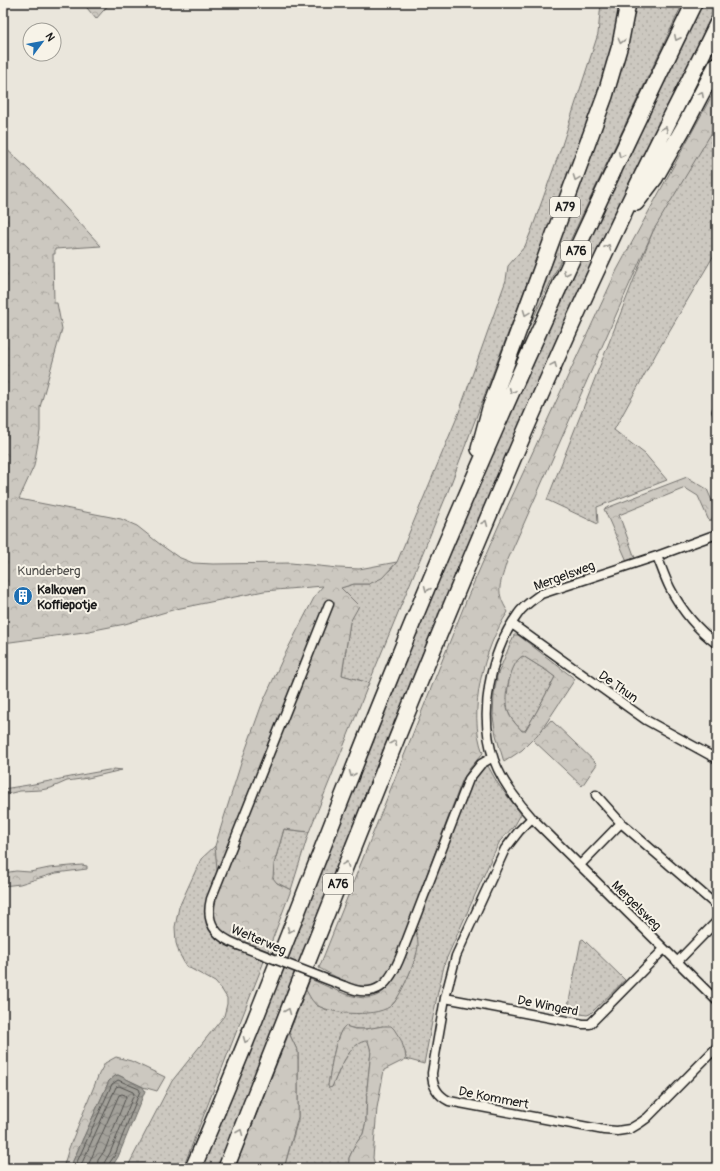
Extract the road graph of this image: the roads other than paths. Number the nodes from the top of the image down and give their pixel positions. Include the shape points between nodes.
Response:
1 (628, 3) edge
2 (694, 3) edge
3 (717, 24) edge
4 (717, 64) edge
5 (618, 227) junction
6 (464, 501) junction
7 (717, 534) edge
8 (657, 556) junction
9 (329, 604) dead end
10 (512, 624) junction
11 (717, 644) edge
12 (493, 757) junction
13 (717, 759) edge
14 (596, 795) dead end
15 (532, 818) junction
16 (622, 823) junction
17 (580, 866) junction
18 (717, 906) edge
19 (717, 921) edge
20 (664, 948) junction
21 (677, 962) junction
22 (445, 998) junction
23 (717, 1001) edge
24 (717, 1046) edge
25 (193, 1168) edge
26 (226, 1168) edge

1 -> 6 highway, A79 via 620,45 605,96 490,408
2 -> 6 highway, A76 via 580,241
5 -> 3 highway, A76
5 -> 4 highway, A76 via 655,178
26 -> 5 highway, A76 via 435,642 543,390
6 -> 25 highway, A76 via 388,682
7 - 8 street, Mergelsweg
8 - 10 street, Mergelsweg via 541,594 529,602
8 - 11 street via 680,603
9 - 12 street, Welterweg, bridge via 211,899 209,914 214,928 223,938 358,991 381,988 391,977 399,960 469,780 481,764
10 - 12 street, Mergelsweg via 497,657 488,689 487,724
10 - 13 street, De Thun via 646,720
12 - 15 street, Mergelsweg via 505,784
14 - 16 street
15 - 17 street, Mergelsweg
15 - 22 street, De Kommert via 505,849 456,956
16 - 17 street
16 - 18 street
17 - 20 street, Mergelsweg
19 - 21 street
20 - 21 street, Mergelsweg
20 - 22 street, De Wingerd via 590,1024
21 - 23 street, Mergelsweg
22 - 24 street, De Kommert via 432,1072 434,1087 440,1095 449,1101 604,1130 618,1131 630,1128 647,1118

